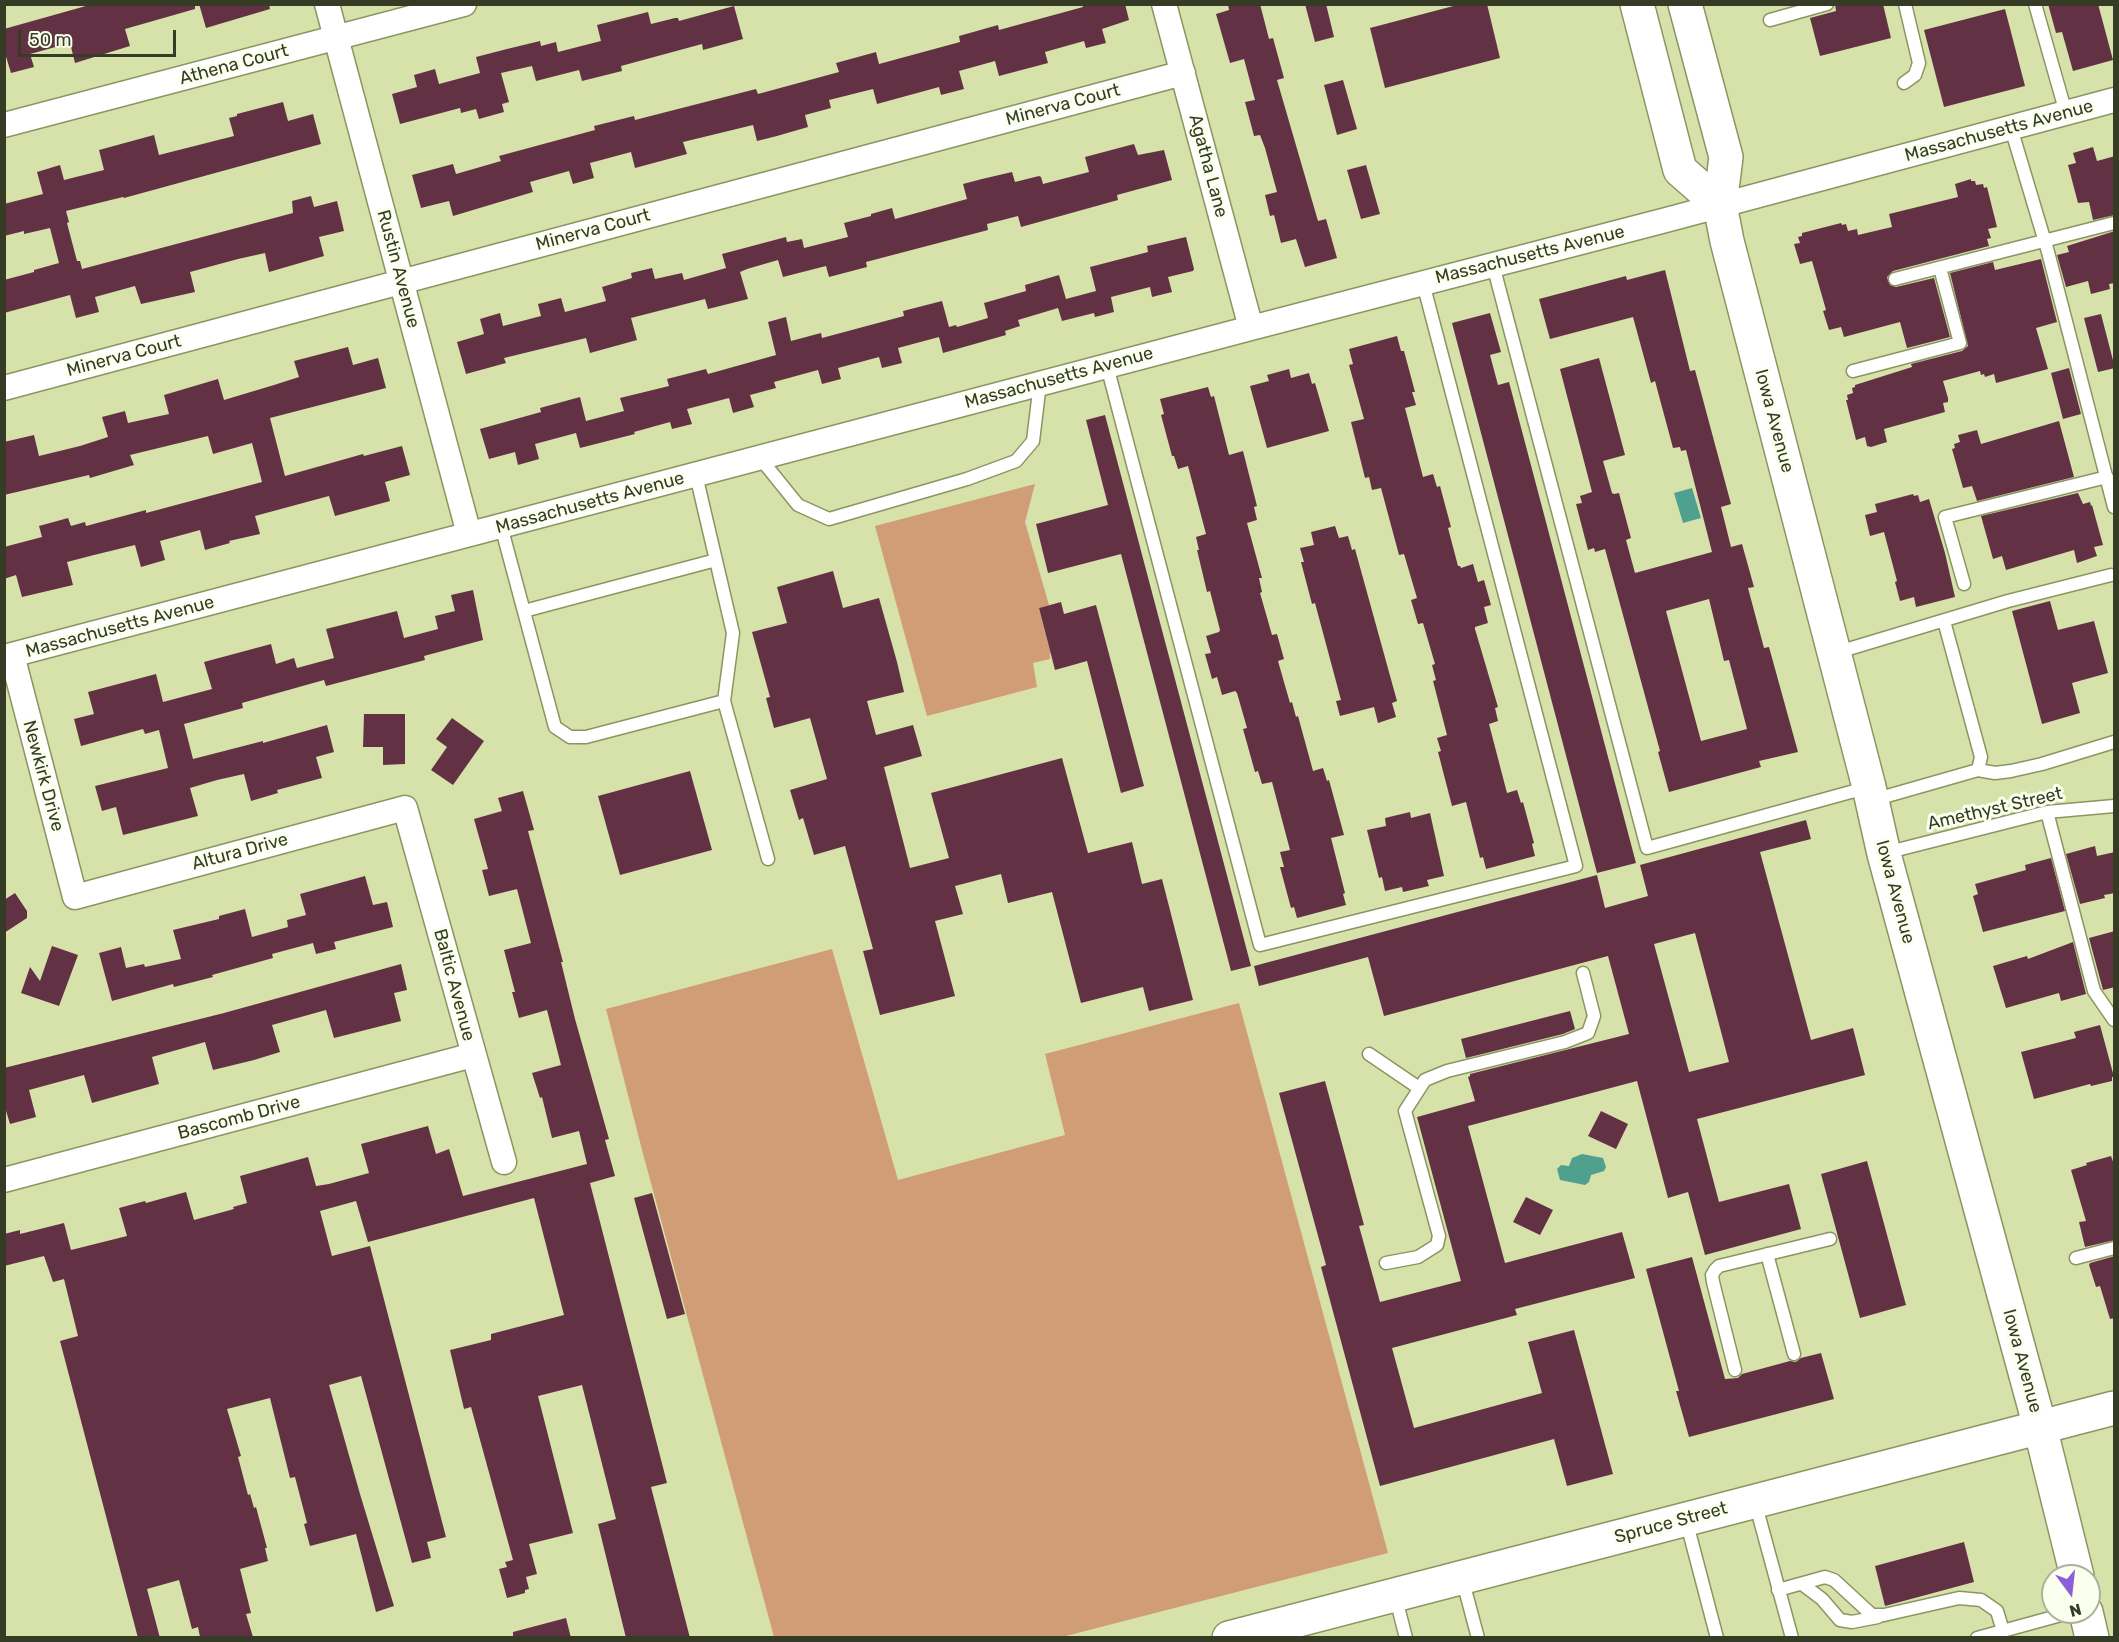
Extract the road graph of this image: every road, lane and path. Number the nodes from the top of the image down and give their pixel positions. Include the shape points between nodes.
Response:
1 (327, 4) edge
2 (464, 4) edge
3 (1164, 4) edge
4 (1637, 4) edge
5 (1685, 4) edge
6 (1827, 4) edge
7 (1905, 4) edge
8 (2035, 4) edge
9 (1770, 20) dead end
10 (336, 38) junction
11 (1183, 73) junction
12 (1904, 84) dead end
13 (2115, 100) edge
14 (2066, 113) junction
15 (4, 125) edge
16 (2011, 128) junction
17 (1720, 205) junction
18 (2115, 223) edge
19 (2044, 241) junction
20 (1493, 265) junction
21 (1940, 268) junction
22 (1895, 279) dead end
23 (401, 281) junction
24 (1423, 283) junction
25 (1251, 328) junction
26 (1107, 366) junction
27 (1853, 371) dead end
28 (1040, 383) junction
29 (4, 388) edge
30 (760, 458) junction
31 (696, 475) junction
32 (2107, 477) junction
33 (2115, 507) edge
34 (501, 526) junction
35 (469, 534) junction
36 (716, 560) junction
37 (2111, 575) dead end
38 (1964, 584) dead end
39 (524, 611) junction
40 (1944, 621) junction
41 (1834, 653) junction
42 (8, 656) edge
43 (724, 701) junction
44 (2115, 742) edge
45 (1978, 770) junction
46 (1870, 794) junction
47 (2115, 806) edge
48 (405, 808) joint
49 (2047, 812) junction
50 (1884, 854) junction
51 (768, 859) dead end
52 (75, 897) joint
53 (1584, 973) dead end
54 (2115, 1020) edge
55 (1369, 1054) dead end
56 (473, 1055) junction
57 (1419, 1088) junction
58 (504, 1162) dead end
59 (4, 1180) edge
60 (1830, 1239) dead end
61 (2115, 1248) edge
62 (1767, 1254) junction
63 (2076, 1258) dead end
64 (1386, 1263) dead end
65 (1794, 1354) dead end
66 (1735, 1370) dead end
67 (2115, 1408) edge
68 (2040, 1427) junction
69 (1755, 1501) junction
70 (1686, 1519) junction
71 (2074, 1564) edge
72 (1462, 1577) junction
73 (1802, 1584) junction
74 (1778, 1590) junction
75 (1395, 1594) junction
76 (1884, 1615) junction
77 (2041, 1620) edge
78 (2003, 1630) junction
79 (1228, 1638) edge
80 (1406, 1638) edge
81 (1478, 1638) edge
82 (1717, 1638) edge
83 (1792, 1638) edge
84 (1977, 1638) edge

1 - 10 street, Rustin Avenue
2 - 10 street, Athena Court
3 - 11 street, Agatha Lane
4 - 17 main road via 1680,170
5 - 17 main road, Iowa Avenue via 1726,157
6 - 9 lane
7 - 12 lane via 1919,63 1915,75
8 - 14 lane
10 - 15 street, Athena Court
10 - 23 street, Rustin Avenue
11 - 23 street, Minerva Court
11 - 25 street, Agatha Lane
13 - 14 street, Massachusetts Avenue
14 - 16 street, Massachusetts Avenue
16 - 17 street, Massachusetts Avenue
16 - 19 lane
17 - 20 street, Massachusetts Avenue
17 - 41 main road, Iowa Avenue
18 - 19 lane
19 - 21 lane
19 - 32 lane
20 - 24 street, Massachusetts Avenue
20 - 46 lane via 1647,848
21 - 22 lane
21 - 27 lane via 1960,344
23 - 29 street, Minerva Court
23 - 35 street, Rustin Avenue
24 - 25 street, Massachusetts Avenue
24 - 26 lane via 1576,866 1260,945
25 - 26 street, Massachusetts Avenue
26 - 28 street, Massachusetts Avenue
28 - 30 street, Massachusetts Avenue
28 - 30 lane via 1033,441 1016,461 829,519 798,506
30 - 31 street, Massachusetts Avenue
31 - 34 street, Massachusetts Avenue
31 - 36 lane
32 - 33 lane
32 - 38 lane via 1945,517
34 - 35 street, Massachusetts Avenue
34 - 39 lane
35 - 42 street, Massachusetts Avenue
36 - 39 lane
36 - 43 lane via 733,633
37 - 40 lane
39 - 43 lane via 555,727 570,737 586,737
40 - 41 lane
40 - 45 lane via 1981,757
41 - 46 main road, Iowa Avenue
42 - 52 street, Newkirk Drive
43 - 51 lane
44 - 45 lane via 2011,771
45 - 46 lane
46 - 50 main road, Iowa Avenue
47 - 49 lane, Amethyst Street
48 - 52 street, Altura Drive
48 - 56 street, Baltic Avenue
49 - 50 lane, Amethyst Street
49 - 54 lane via 2094,991
50 - 68 main road, Iowa Avenue
53 - 57 lane via 1594,1016 1588,1033 1447,1071 1425,1080
55 - 57 lane
56 - 58 street, Baltic Avenue
56 - 59 street, Bascomb Drive
57 - 64 lane via 1405,1111 1439,1236 1437,1245 1418,1257
60 - 62 lane
61 - 63 lane
62 - 65 lane
62 - 66 lane via 1719,1266 1712,1275
67 - 68 main road, Spruce Street
68 - 69 main road, Spruce Street
68 - 71 main road, Iowa Avenue
69 - 70 main road, Spruce Street
69 - 74 lane
70 - 72 main road, Spruce Street
70 - 82 lane
72 - 75 main road, Spruce Street
72 - 81 lane
73 - 74 lane
73 - 76 lane via 1825,1578 1834,1580 1872,1615
73 - 76 lane via 1840,1620 1852,1622
74 - 83 lane
75 - 79 main road, Spruce Street
75 - 80 lane
76 - 78 lane via 1959,1598 1981,1600 1997,1611
77 - 78 lane
78 - 84 lane

